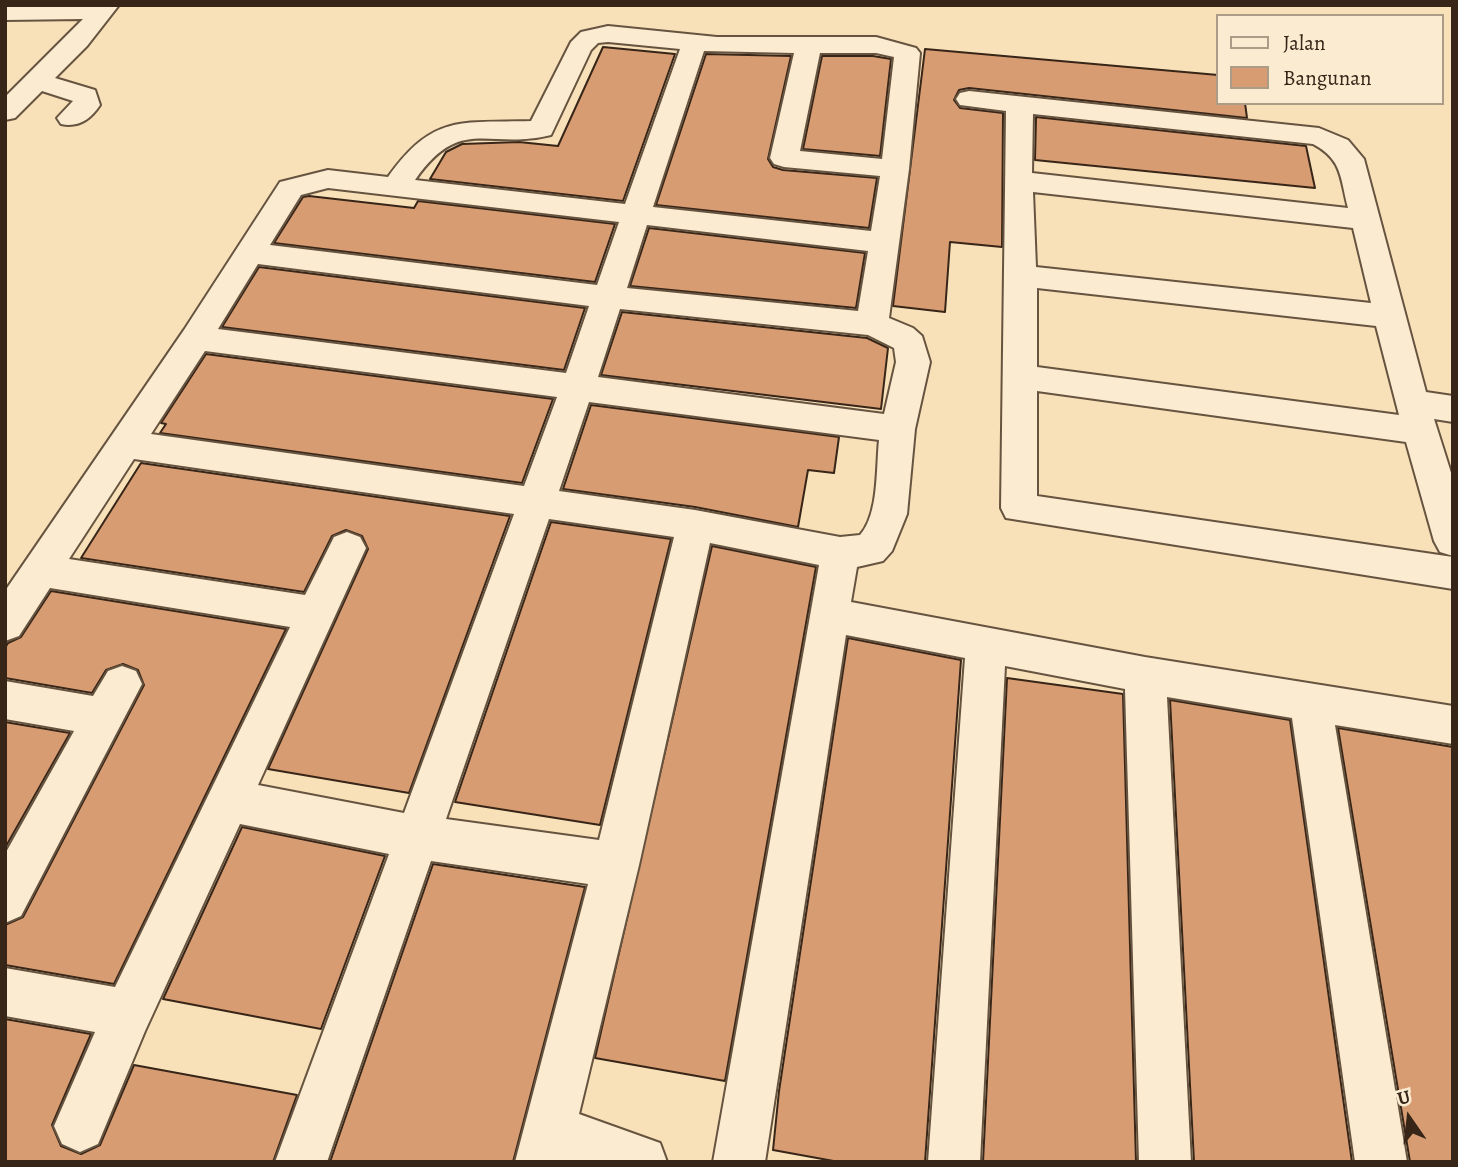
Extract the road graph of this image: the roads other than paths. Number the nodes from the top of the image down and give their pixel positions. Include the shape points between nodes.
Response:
1 (105, 8) edge
2 (5, 12) edge
3 (695, 44) junction
4 (809, 45) junction
5 (36, 81) junction
6 (969, 99) dead end
7 (1020, 104) junction
8 (5, 112) edge
9 (71, 118) dead end
10 (895, 169) junction
11 (1018, 181) junction
12 (395, 187) junction
13 (636, 217) junction
14 (1365, 220) junction
15 (885, 243) junction
16 (251, 253) junction
17 (1021, 276) junction
18 (608, 297) junction
19 (1389, 316) junction
20 (872, 324) junction
21 (196, 338) junction
22 (1022, 377) junction
23 (578, 386) junction
24 (1453, 409) edge
25 (1416, 417) junction
26 (898, 429) junction
27 (126, 444) junction
28 (535, 501) junction
29 (695, 524) junction
30 (1453, 541) edge
31 (346, 548) dead end
32 (840, 553) junction
33 (41, 571) junction
34 (1453, 573) edge
35 (316, 614) junction
36 (830, 615) junction
37 (5, 624) edge
38 (986, 646) junction
39 (1145, 675) junction
40 (5, 700) edge
41 (1310, 700) junction
42 (1453, 725) edge
43 (230, 802) junction
44 (416, 837) junction
45 (616, 864) junction
46 (5, 900) edge
47 (5, 992) edge
48 (128, 1014) junction
49 (80, 1126) dead end
50 (546, 1146) edge
51 (301, 1162) edge
52 (641, 1162) edge
53 (739, 1162) edge
54 (954, 1162) edge
55 (1165, 1162) edge
56 (1381, 1162) edge

1 - 2 street
1 - 5 street
3 - 4 street
3 - 12 street via 608,34 590,37 580,47 541,129 445,134 421,151
3 - 13 street
4 - 10 street via 876,45 907,53
4 - 10 street via 784,158
5 - 8 street
5 - 9 street via 86,96 87,105
6 - 7 street
7 - 11 street
7 - 14 street via 1319,136 1350,159
10 - 15 street
11 - 14 street
11 - 17 street
12 - 13 street
12 - 16 street via 328,179 296,185
13 - 15 street
13 - 18 street
14 - 19 street
15 - 20 street
16 - 18 street
16 - 21 street
17 - 19 street
17 - 22 street
18 - 20 street
18 - 23 street
19 - 25 street
20 - 26 street via 894,330 910,344 913,362
21 - 23 street
21 - 27 street
22 - 25 street
22 - 34 street via 1016,505 1024,512
23 - 26 street
23 - 28 street
24 - 25 street
25 - 30 street
26 - 32 street via 889,514 879,540 870,550
27 - 28 street
27 - 33 street
28 - 29 street
28 - 44 street
29 - 32 street
29 - 45 street
31 - 35 street
32 - 36 street
33 - 35 street
33 - 37 street
35 - 43 street
36 - 38 street
36 - 53 street
38 - 39 street
38 - 54 street
39 - 41 street
39 - 55 street
40 - 46 street via 112,700
41 - 42 street
41 - 56 street
43 - 44 street
43 - 48 street
44 - 45 street
44 - 51 street
45 - 50 street
47 - 48 street
48 - 49 street
50 - 52 street

